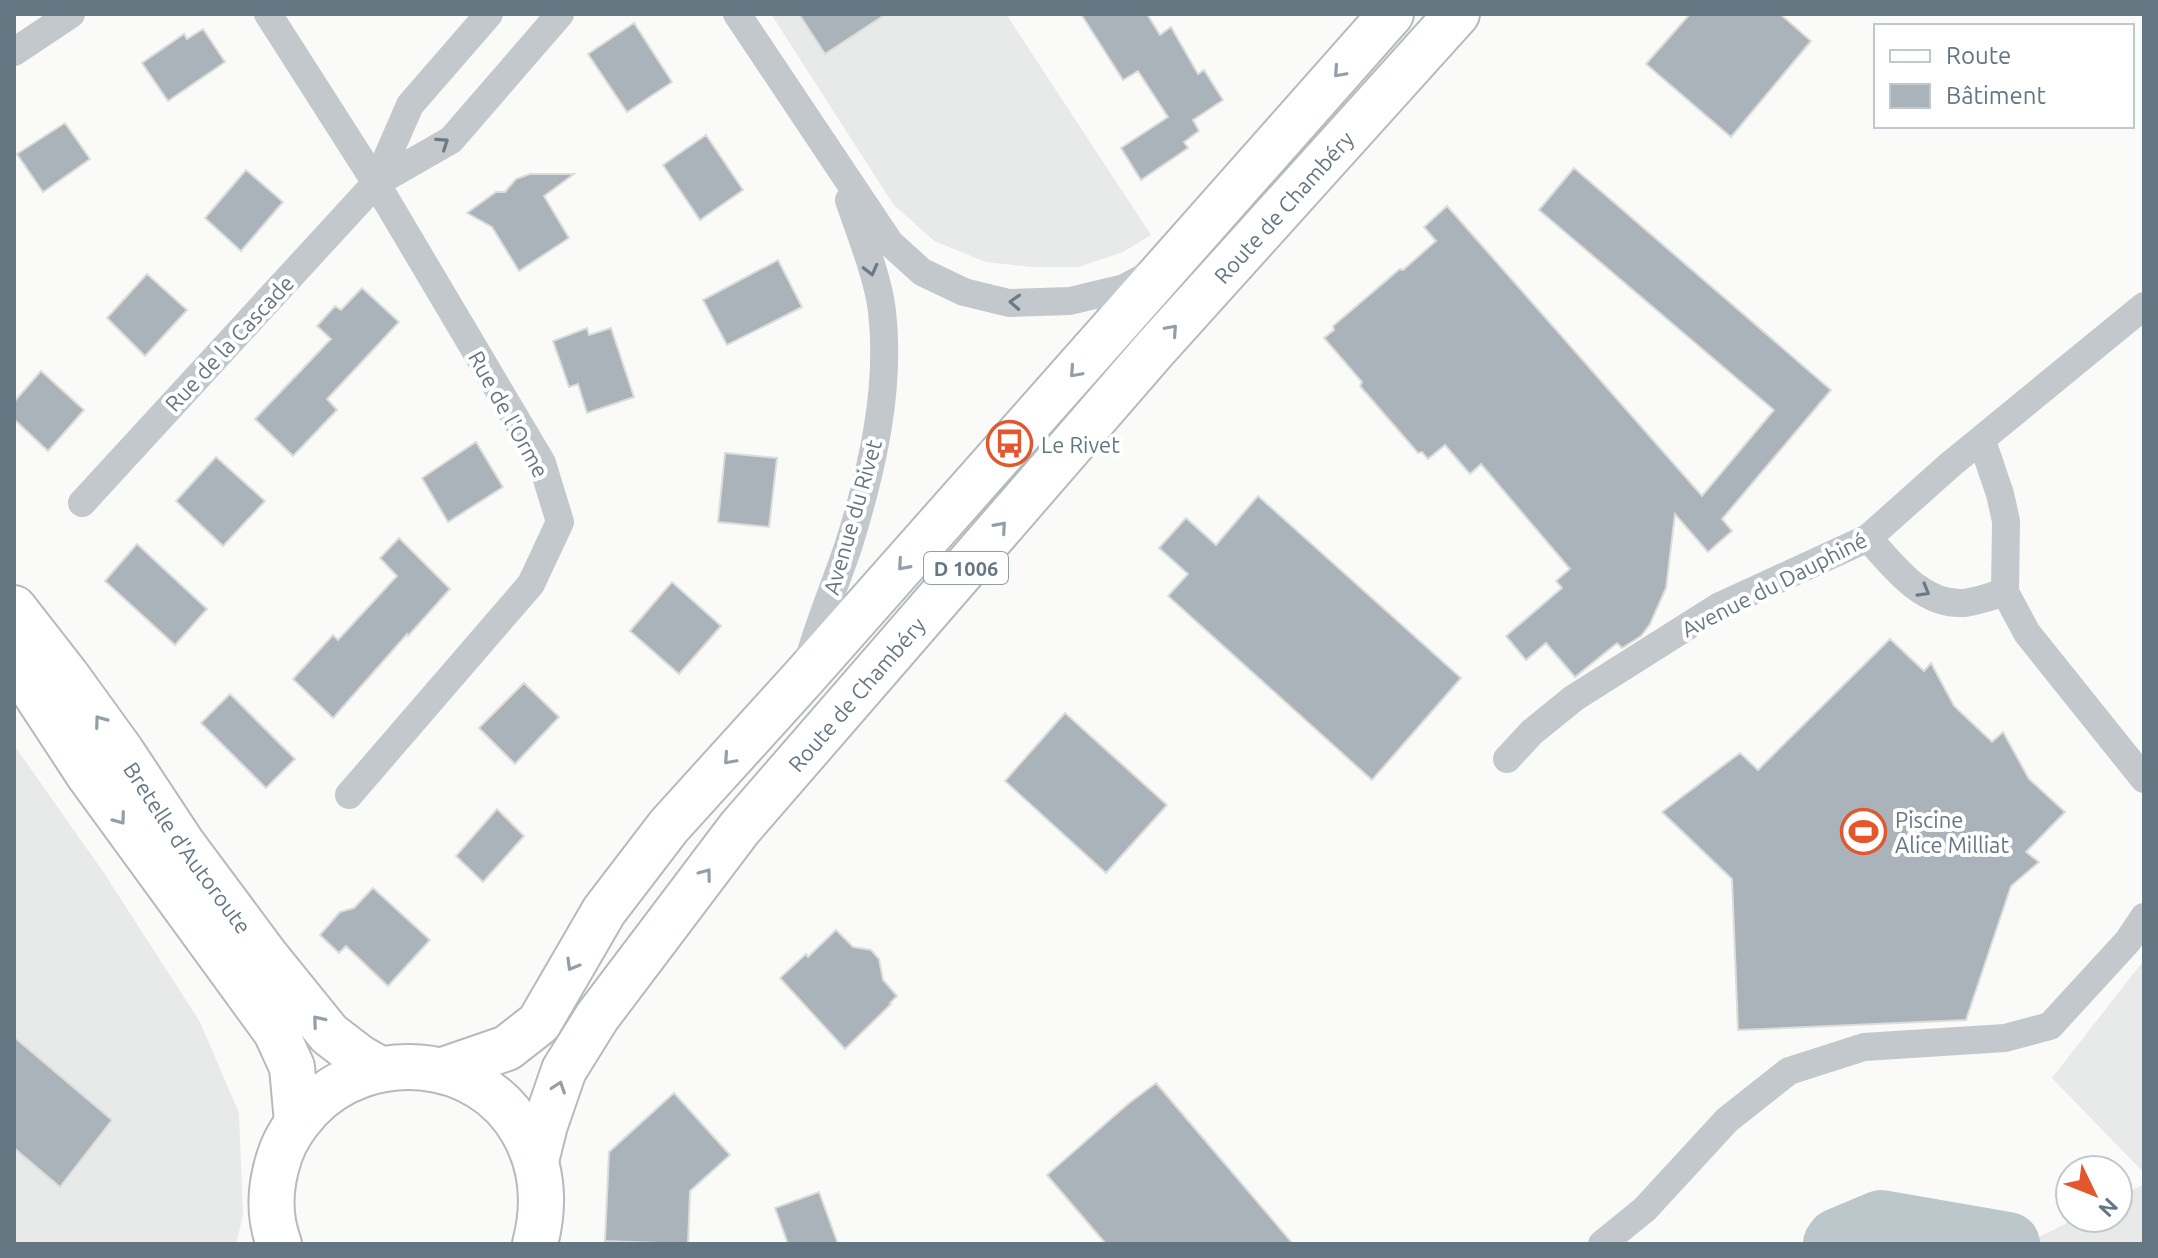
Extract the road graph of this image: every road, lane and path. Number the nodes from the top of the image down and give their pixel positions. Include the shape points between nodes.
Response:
1 (71, 14) edge
2 (268, 14) edge
3 (489, 14) edge
4 (560, 14) edge
5 (737, 14) edge
6 (1391, 14) edge
7 (1457, 14) edge
8 (14, 52) edge
9 (839, 169) junction
10 (376, 183) junction
11 (1169, 263) junction
12 (2144, 306) edge
13 (1982, 441) junction
14 (82, 503) dead end
15 (1868, 538) junction
16 (2005, 592) junction
17 (14, 608) edge
18 (14, 661) edge
19 (805, 676) junction
20 (1507, 759) dead end
21 (2144, 779) edge
22 (349, 795) dead end
23 (2144, 917) edge
24 (380, 1069) junction
25 (443, 1070) junction
26 (297, 1122) junction
27 (536, 1161) junction
28 (275, 1240) edge
29 (535, 1244) edge
30 (1602, 1244) edge

1 - 8 street
2 - 10 street, Rue de l'Orme
3 - 10 street, Rue de la Cascade via 410,105
10 -> 4 street, Rue de la Cascade via 451,140
5 - 9 street, Avenue du Rivet
6 -> 11 main road, D 1006
27 -> 7 main road, Route de Chambéry / D 1006 via 564,1070 597,1017 739,829 1154,350
11 -> 9 street, Avenue du Rivet via 1124,288 1070,301 1009,303 964,292 922,272 890,243
9 -> 19 street, Avenue du Rivet via 882,310 884,380 873,454
10 - 14 street, Rue de la Cascade
10 - 22 street, Rue de l'Orme via 542,463 560,522 531,584
11 -> 19 main road, D 1006
12 - 13 street, Avenue du Dauphiné
13 - 15 street, Avenue du Dauphiné
13 - 16 street via 2006,521
15 -> 16 street via 1909,582 1932,597 1962,603
15 - 20 street, Avenue du Dauphiné via 1718,607 1574,698
16 - 21 street via 2027,633
24 -> 17 main road, Bretelle d'Autoroute via 329,1034 266,956 77,688
18 -> 26 main road, Bretelle d'Autoroute via 88,774 276,1032 292,1067
19 -> 25 main road, D 1006 via 669,826 613,899 539,1023 507,1048
23 - 30 street via 2050,1026 2005,1038 1864,1047 1789,1071 1727,1120 1645,1209
24 - 25 main road via 411,1065
24 - 26 main road via 348,1079
25 - 27 main road via 474,1083 501,1104 523,1130
26 - 28 main road via 274,1174
27 - 29 main road via 542,1202

